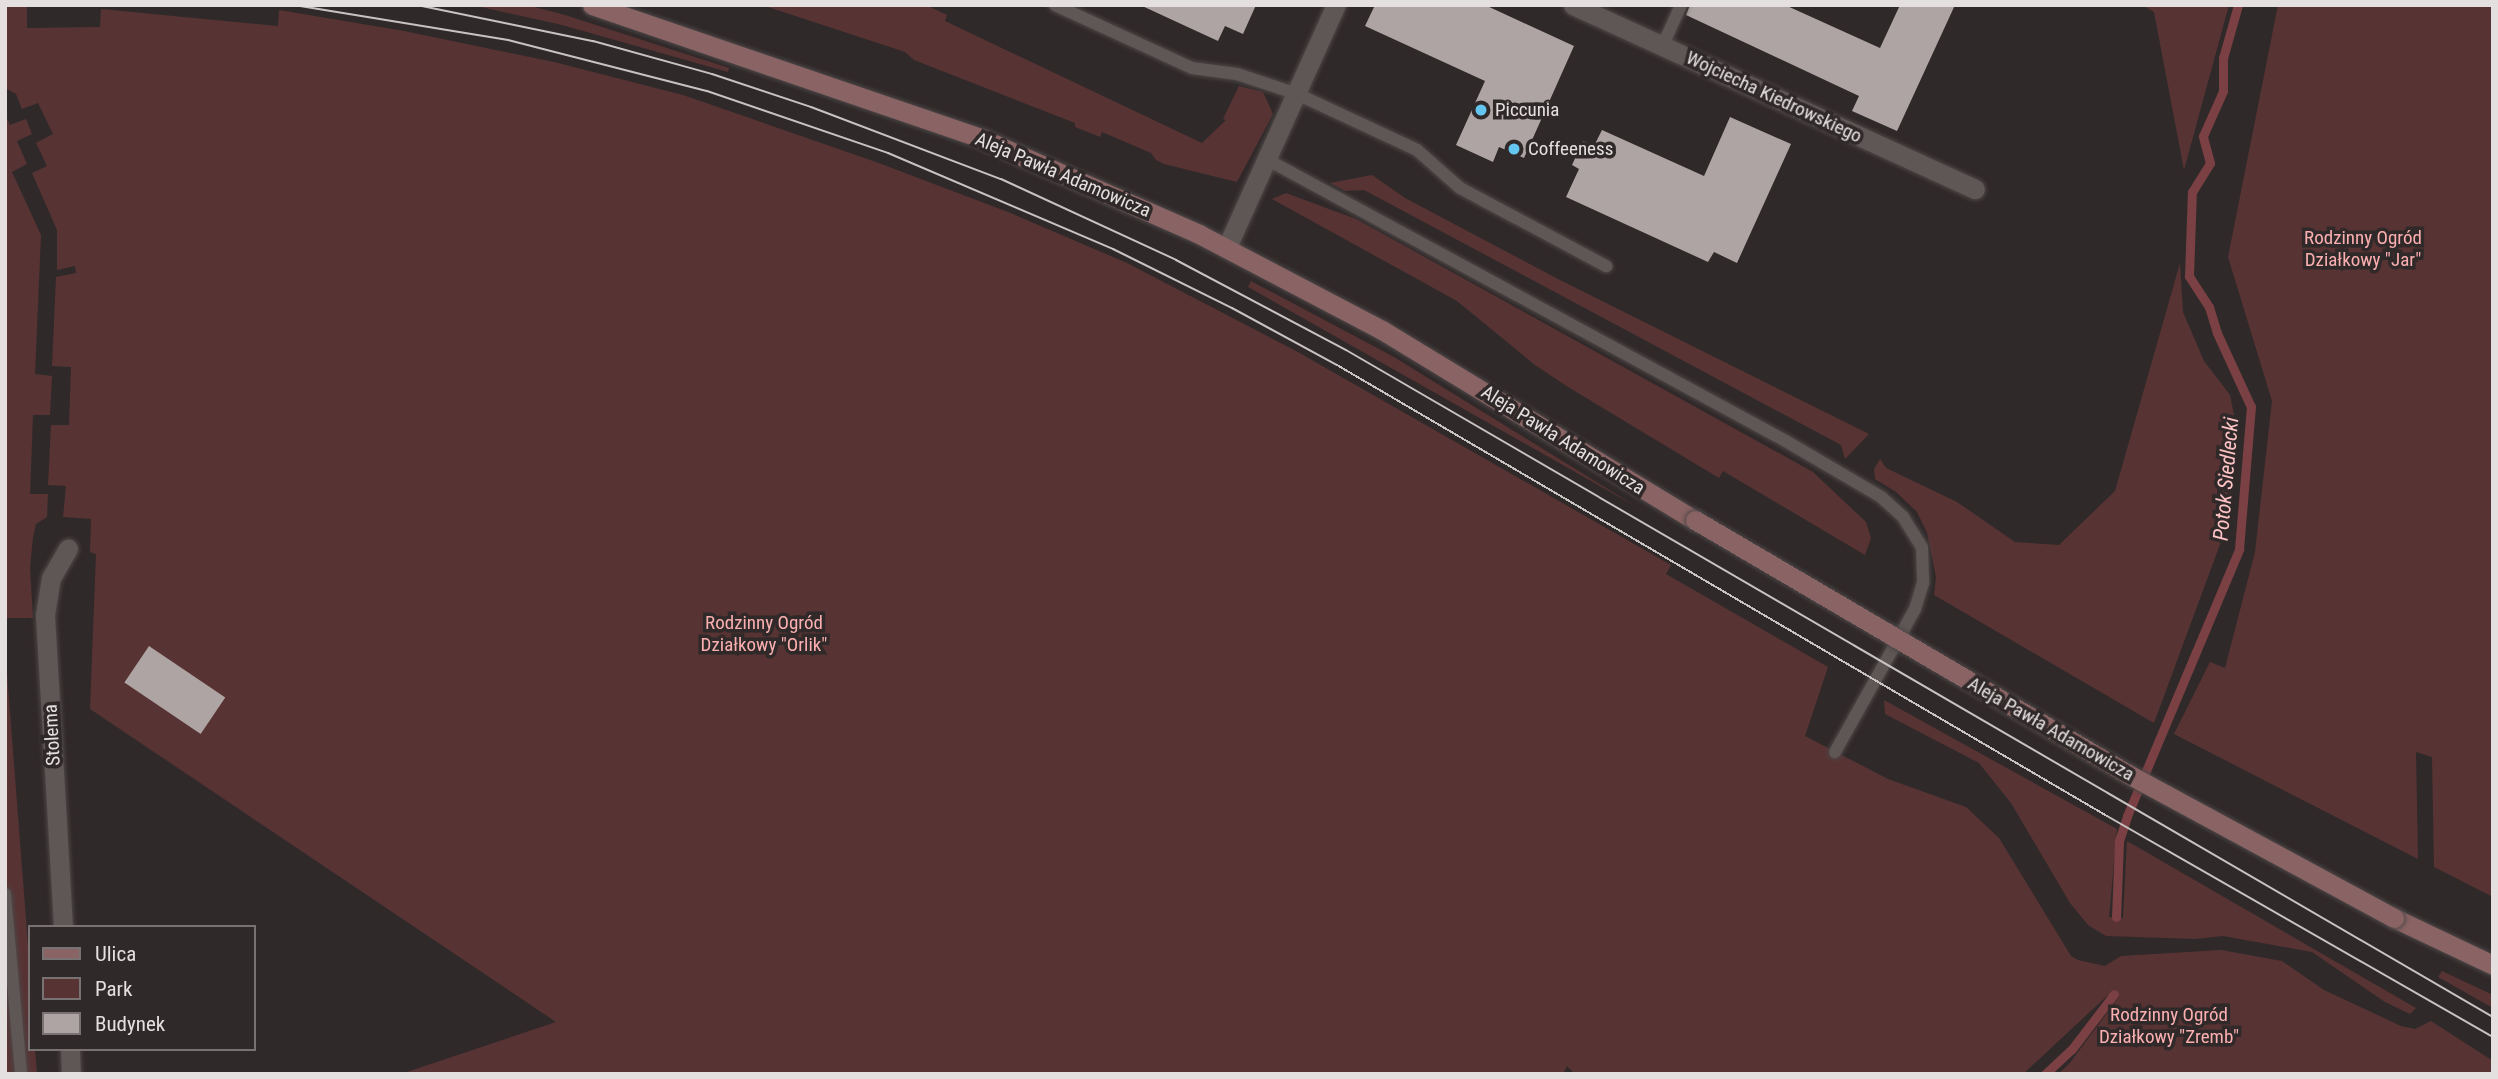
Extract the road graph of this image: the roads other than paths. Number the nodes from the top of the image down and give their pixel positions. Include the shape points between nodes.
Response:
1 (592, 5) edge
2 (1055, 5) edge
3 (1336, 5) edge
4 (1573, 5) edge
5 (1681, 5) edge
6 (1663, 45) junction
7 (1297, 94) junction
8 (1268, 160) junction
9 (1975, 189) dead end
10 (1227, 247) junction
11 (1606, 265) dead end
12 (68, 549) dead end
13 (1835, 752) dead end
14 (5, 896) edge
15 (63, 925) edge
16 (2493, 965) edge
17 (70, 1051) edge
18 (21, 1074) edge
19 (71, 1074) edge

1 - 10 main road, Aleja Pawła Adamowicza via 983,139
2 - 7 lane via 1192,68 1237,74
3 - 7 street
4 - 6 street, Wojciecha Kiedrowskiego
5 - 6 lane
6 - 9 street, Wojciecha Kiedrowskiego
7 - 8 street
7 - 11 lane via 1417,150 1460,188
8 - 10 street
8 - 13 lane via 1784,440 1881,496 1903,517 1922,548 1923,583 1915,609
10 - 16 main road, Aleja Pawła Adamowicza, bridge via 1382,330 2126,773 2382,911
12 - 15 street, Stolema via 51,578 45,615
14 - 18 lane
17 - 19 street

